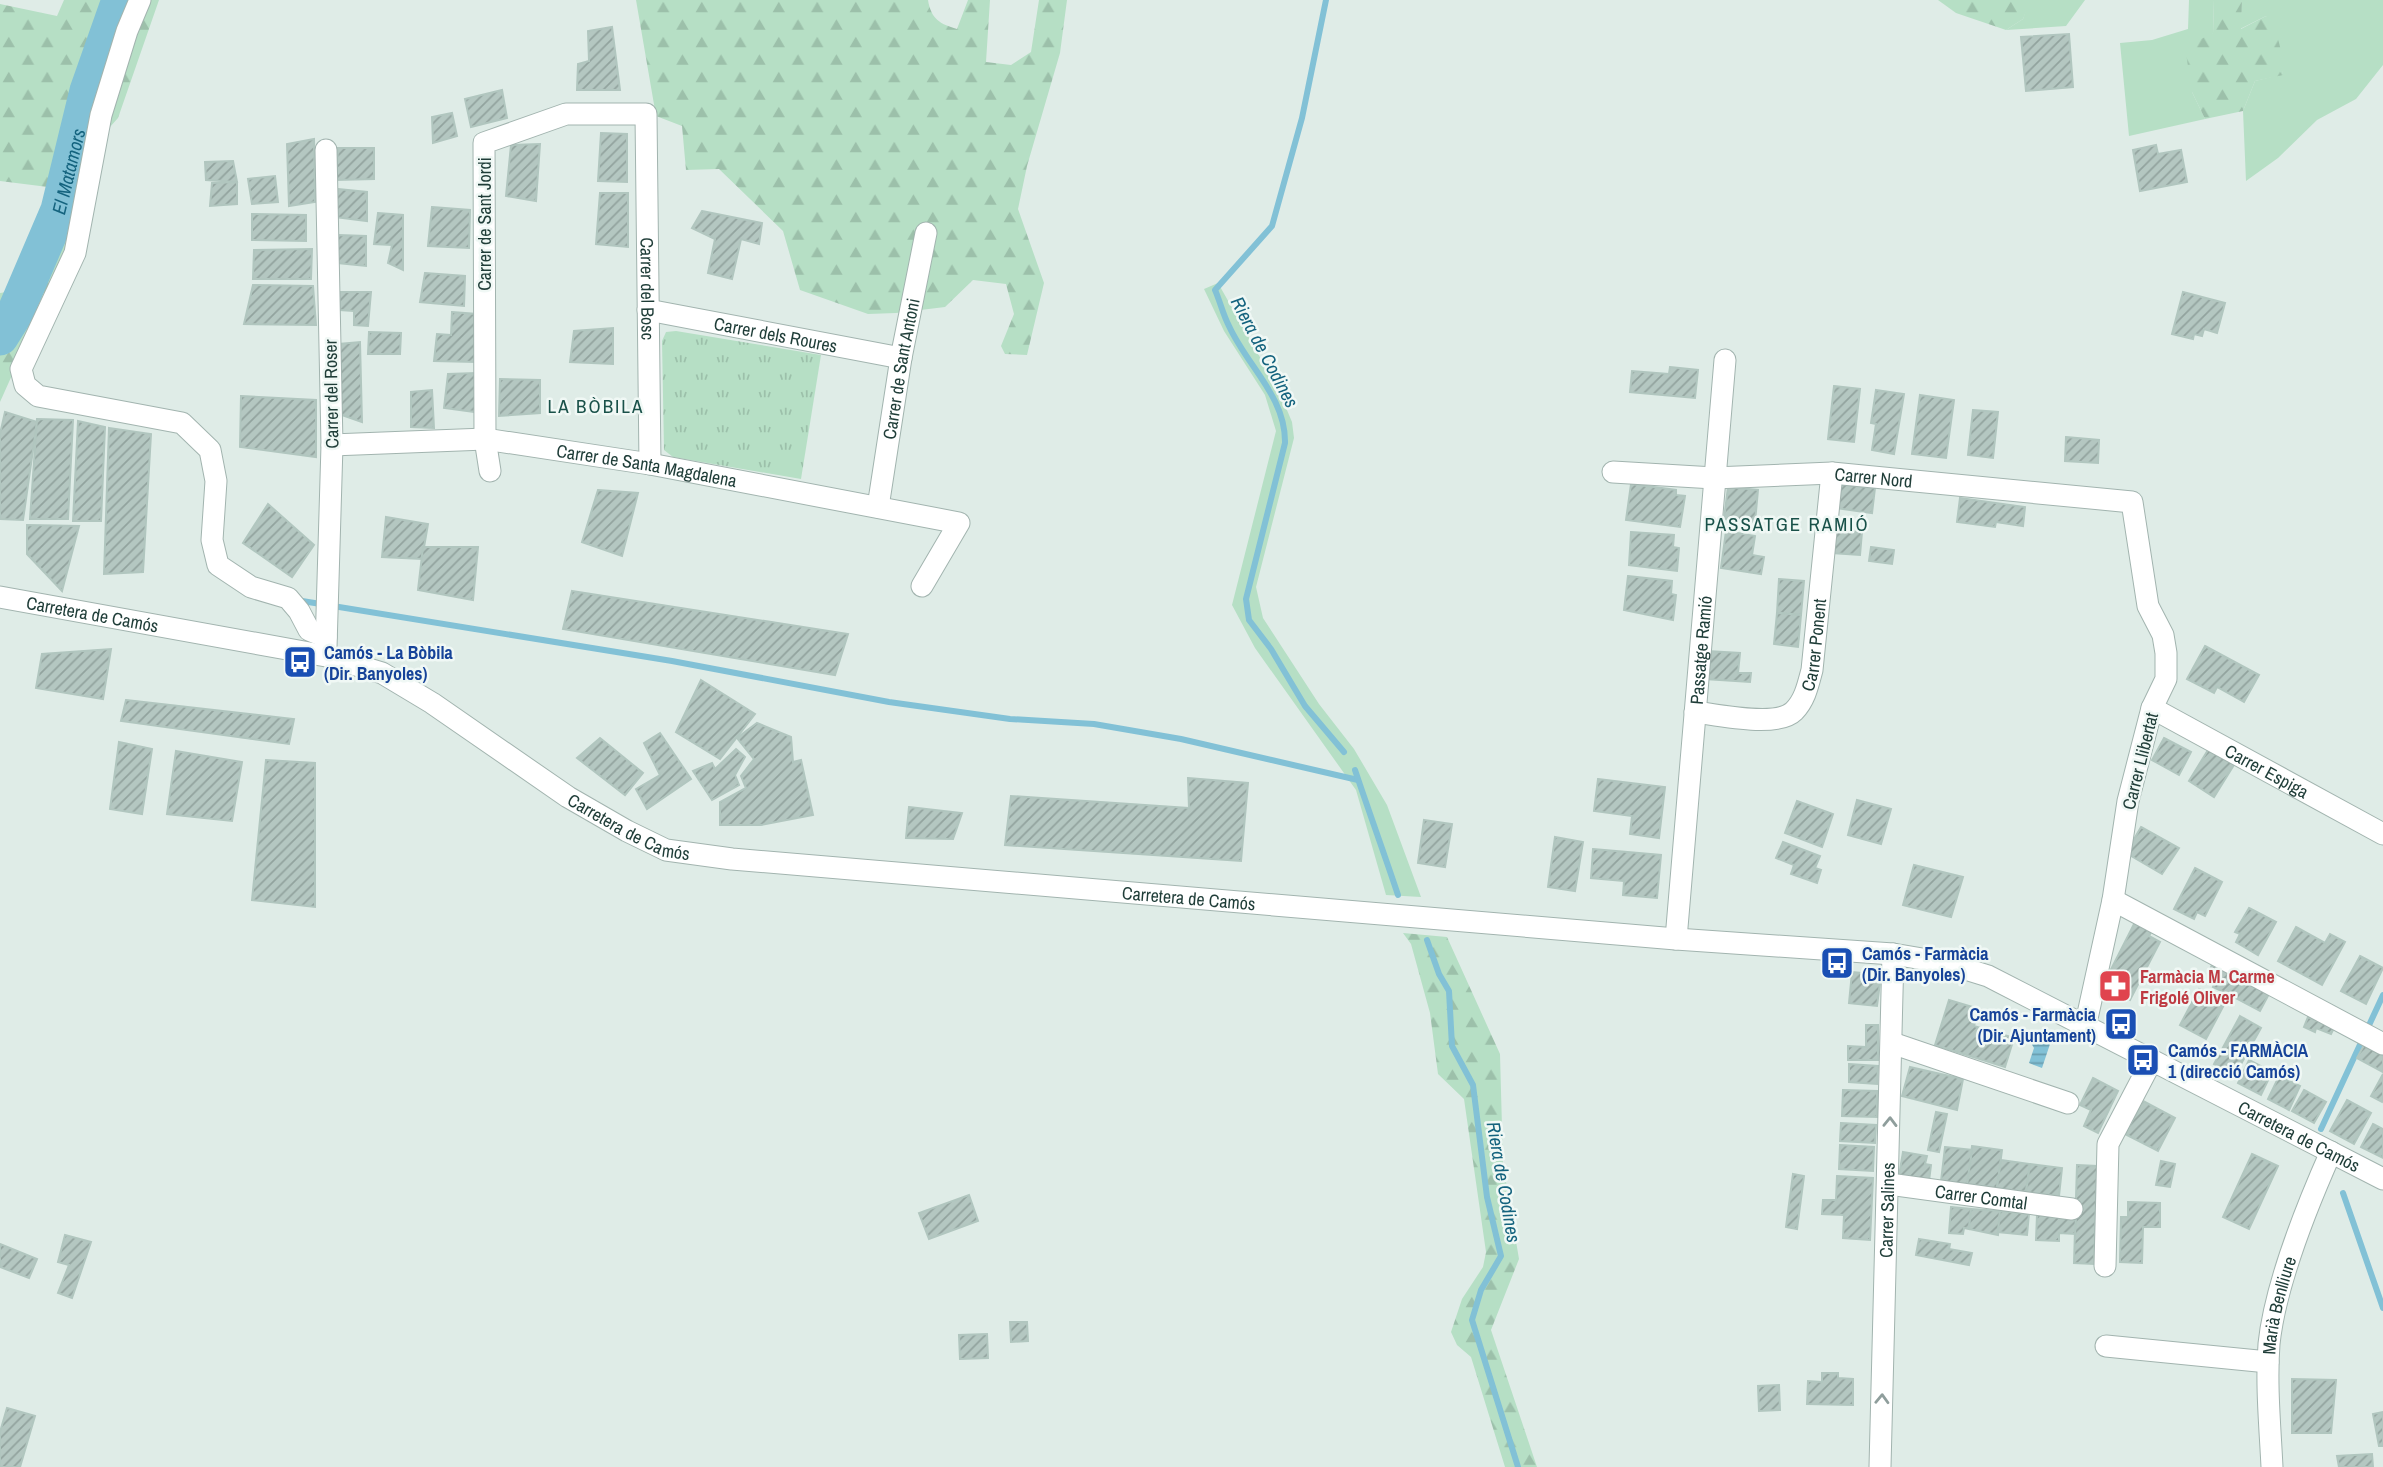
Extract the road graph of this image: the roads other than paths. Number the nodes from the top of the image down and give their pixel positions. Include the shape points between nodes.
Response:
1 (140, 0) edge
2 (646, 114) joint
3 (326, 150) dead end
4 (926, 233) dead end
5 (648, 310) junction
6 (901, 358) junction
7 (1725, 360) dead end
8 (485, 439) junction
9 (332, 445) junction
10 (650, 464) junction
11 (490, 471) dead end
12 (1613, 472) dead end
13 (1832, 473) junction
14 (1714, 478) junction
15 (2132, 502) joint
16 (878, 507) junction
17 (922, 586) dead end
18 (0, 597) edge
19 (303, 624) junction
20 (326, 640) junction
21 (294, 649) junction
22 (2152, 708) junction
23 (1695, 712) junction
24 (2383, 834) edge
25 (2113, 900) junction
26 (1676, 939) junction
27 (1894, 954) junction
28 (2086, 1023) junction
29 (2374, 1039) edge
30 (1892, 1043) junction
31 (2152, 1060) junction
32 (2068, 1103) dead end
33 (2332, 1152) junction
34 (2383, 1179) edge
35 (1889, 1184) junction
36 (2072, 1209) dead end
37 (2105, 1266) dead end
38 (2106, 1346) dead end
39 (2268, 1362) junction
40 (1880, 1467) edge
41 (2272, 1467) edge

1 - 19 street via 101,115 75,253 22,369 25,385 38,396 182,423 210,450 216,481 212,540 218,565 251,587 288,598
2 - 5 street, Carrer del Bosc
2 - 8 street, Carrer de Sant Jordi via 566,114 484,143
3 - 9 street, Carrer del Roser
4 - 6 street, Carrer de Sant Antoni
5 - 6 street, Carrer dels Roures
5 - 10 street, Carrer del Bosc
6 - 16 street, Carrer de Sant Antoni
7 - 14 street, Passatge Ramió
8 - 9 street, Carrer de Santa Magdalena
8 - 10 street, Carrer de Santa Magdalena
8 - 11 street, Carrer de Sant Jordi
9 - 20 street, Carrer del Roser
10 - 16 street, Carrer de Santa Magdalena
12 - 14 street, Carrer Nord
13 - 14 street, Carrer Nord
13 - 15 street, Carrer Nord
13 - 23 street, Carrer Ponent via 1805,696 1793,713 1777,718
14 - 23 street, Passatge Ramió
15 - 22 street, Carrer Llibertat via 2148,606 2166,653 2165,679
16 - 17 street, Carrer de Santa Magdalena via 959,523
18 - 21 street, Carretera de Camós
19 - 20 street
19 - 21 street
20 - 21 street, Carretera de Camós
20 - 26 street, Carretera de Camós via 432,704 568,797 666,850
22 - 24 street, Carrer Espiga
22 - 25 street, Carrer Llibertat via 2128,801
23 - 26 street, Passatge Ramió
25 - 28 street, Carrer Llibertat
25 - 29 street
26 - 27 street, Carretera de Camós
27 - 28 street, Carretera de Camós via 1947,962 1988,976
27 - 30 street, Carrer Salines
28 - 31 street, Carretera de Camós
30 - 32 street
35 -> 30 street, Carrer Salines
31 - 33 street, Carretera de Camós
31 - 37 street via 2108,1144
33 - 34 street, Carretera de Camós
33 - 39 street, Marià Benlliure via 2285,1274 2273,1315
35 - 36 street, Carrer Comtal
40 -> 35 street, Carrer Salines
38 - 39 street
39 - 41 street, Marià Benlliure

